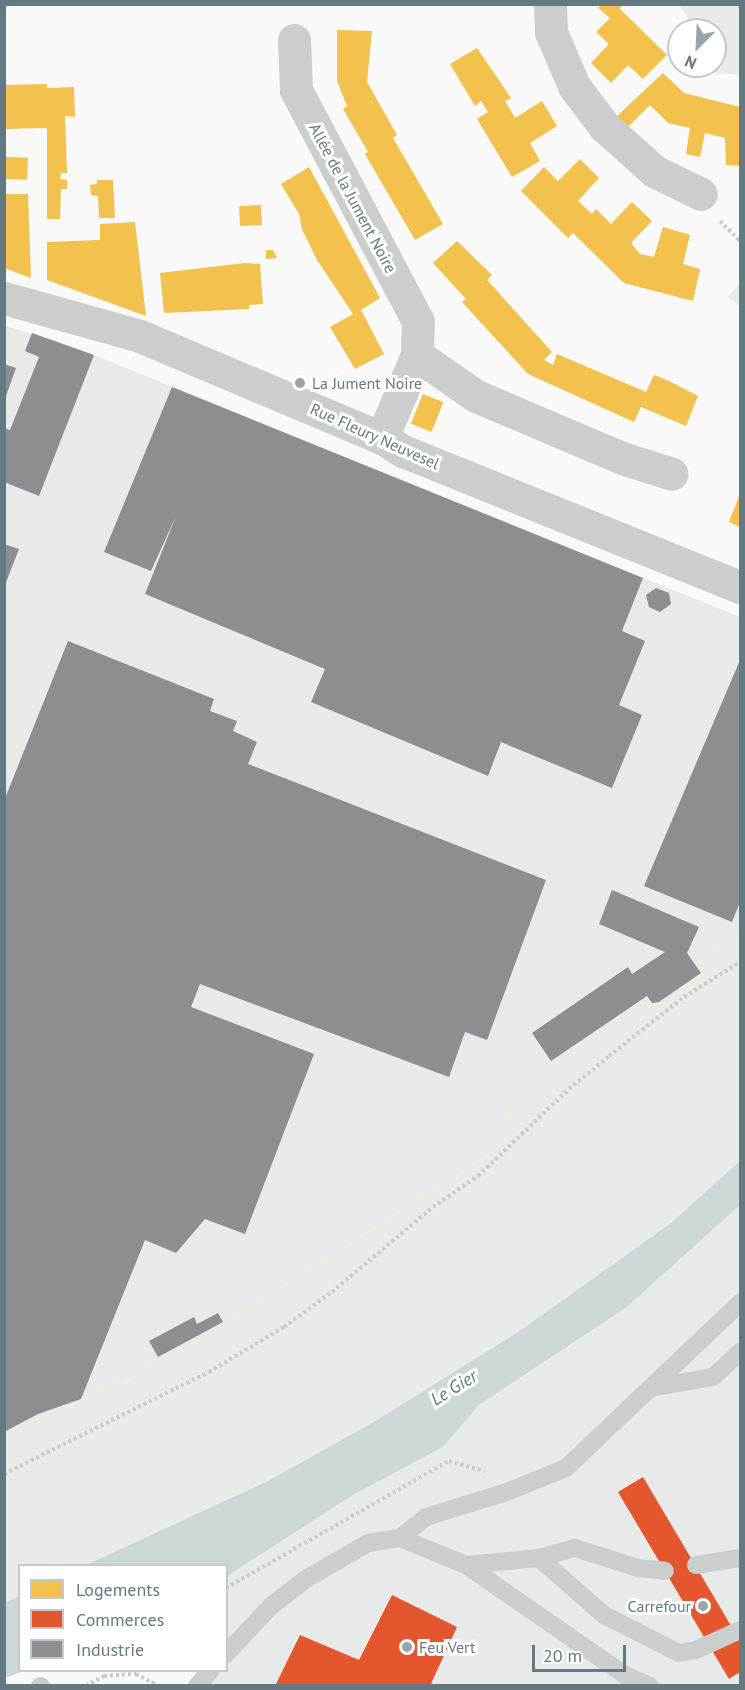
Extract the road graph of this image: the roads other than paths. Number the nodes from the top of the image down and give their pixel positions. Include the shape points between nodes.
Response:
1 (550, 4) edge
2 (294, 40) dead end
3 (701, 194) dead end
4 (4, 298) edge
5 (417, 355) junction
6 (382, 438) junction
7 (672, 474) dead end
8 (741, 587) edge
9 (741, 1304) edge
10 (741, 1352) edge
11 (656, 1387) junction
12 (400, 1538) junction
13 (539, 1558) junction
14 (741, 1558) edge
15 (466, 1565) junction
16 (696, 1565) dead end
17 (665, 1571) dead end
18 (741, 1630) edge
19 (228, 1652) edge
20 (210, 1672) edge
21 (197, 1686) edge
22 (650, 1686) edge

1 - 3 street via 551,32 574,86 604,126 654,171
2 - 5 street, Allée de la Jument Noire via 296,90 418,321
4 - 6 street, Rue Fleury Neuvesel via 140,336
5 - 6 street, Allée de la Jument Noire
5 - 7 street via 476,396 622,458
6 - 8 street, Rue Fleury Neuvesel via 403,451
9 - 11 lane
10 - 11 lane via 713,1377
11 - 12 lane via 566,1468 507,1492 426,1517
12 - 15 lane
12 - 19 lane via 368,1543 306,1579 271,1606
13 - 15 lane
13 - 17 lane via 575,1548 638,1568
13 - 18 lane via 604,1615 667,1650 696,1650
14 - 16 lane
15 - 22 lane via 625,1675
20 - 21 lane

